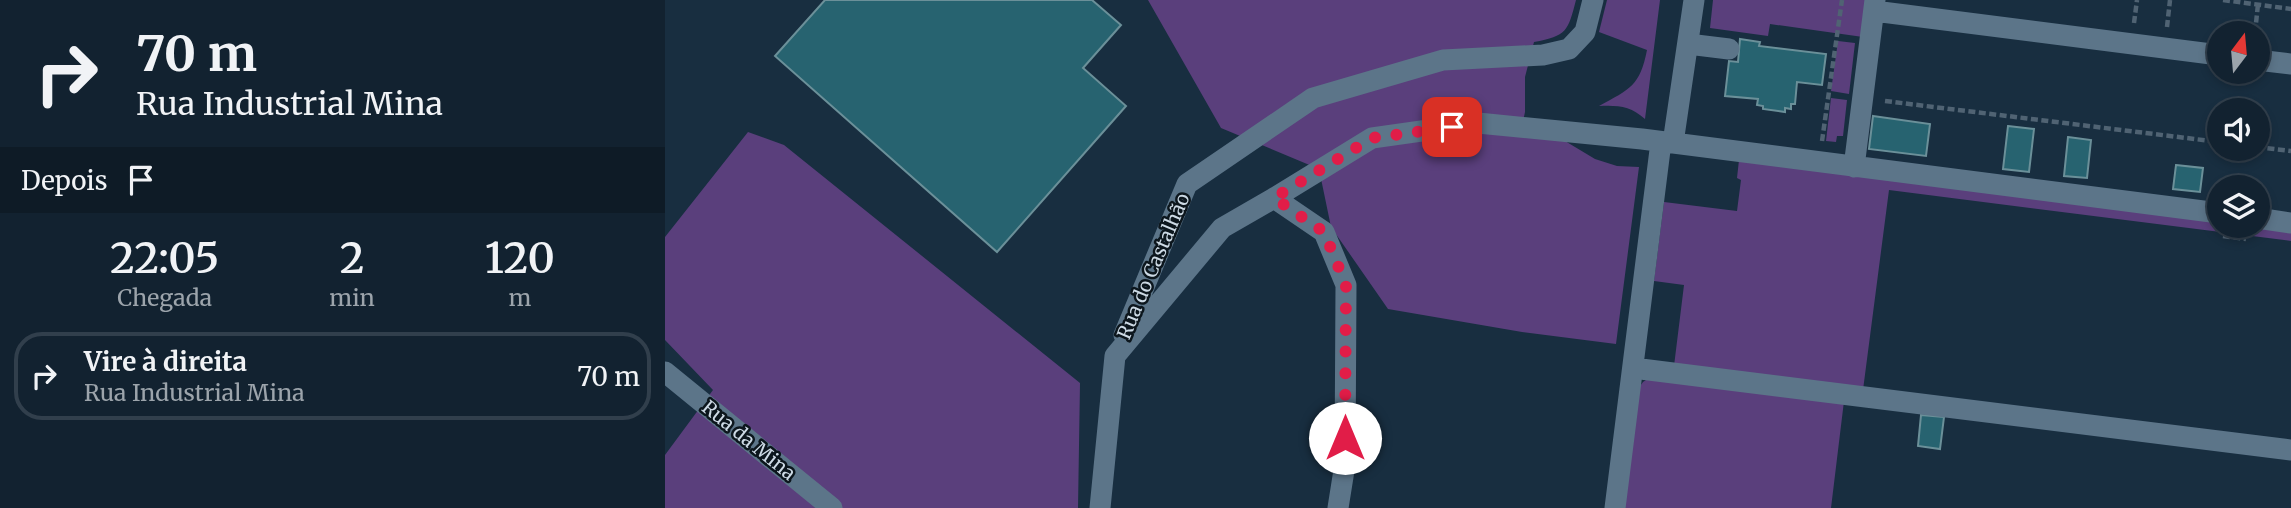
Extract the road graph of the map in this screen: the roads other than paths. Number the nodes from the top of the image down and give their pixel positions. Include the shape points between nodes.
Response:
1 (1593, 0) edge
2 (1694, 0) edge
3 (1874, 6) edge
4 (1688, 44) junction
5 (1729, 49) dead end
6 (2207, 53) edge
7 (2270, 62) edge
8 (2291, 64) edge
9 (1659, 141) junction
10 (1854, 167) junction
11 (1274, 198) junction
12 (2207, 211) edge
13 (2270, 220) edge
14 (2291, 223) edge
15 (1115, 356) junction
16 (1633, 368) junction
17 (665, 372) edge
18 (2291, 450) edge
19 (832, 508) edge
20 (1100, 508) edge
21 (1338, 508) edge
22 (1615, 508) edge

1 - 15 street, Rua do Castalhão via 1585,32 1569,49 1543,55 1443,60 1313,98 1187,184
2 - 4 street
3 - 6 street
3 - 10 street
4 - 5 street
4 - 9 street
7 - 8 street
9 - 10 street
9 - 11 street via 1478,123 1372,138
9 - 16 street
10 - 12 street
11 - 15 street via 1223,228
11 - 21 street via 1324,232 1346,285 1345,464
13 - 14 street
15 - 20 street, Rua do Castalhão
16 - 18 street
16 - 22 street
17 - 19 street, Rua da Mina

